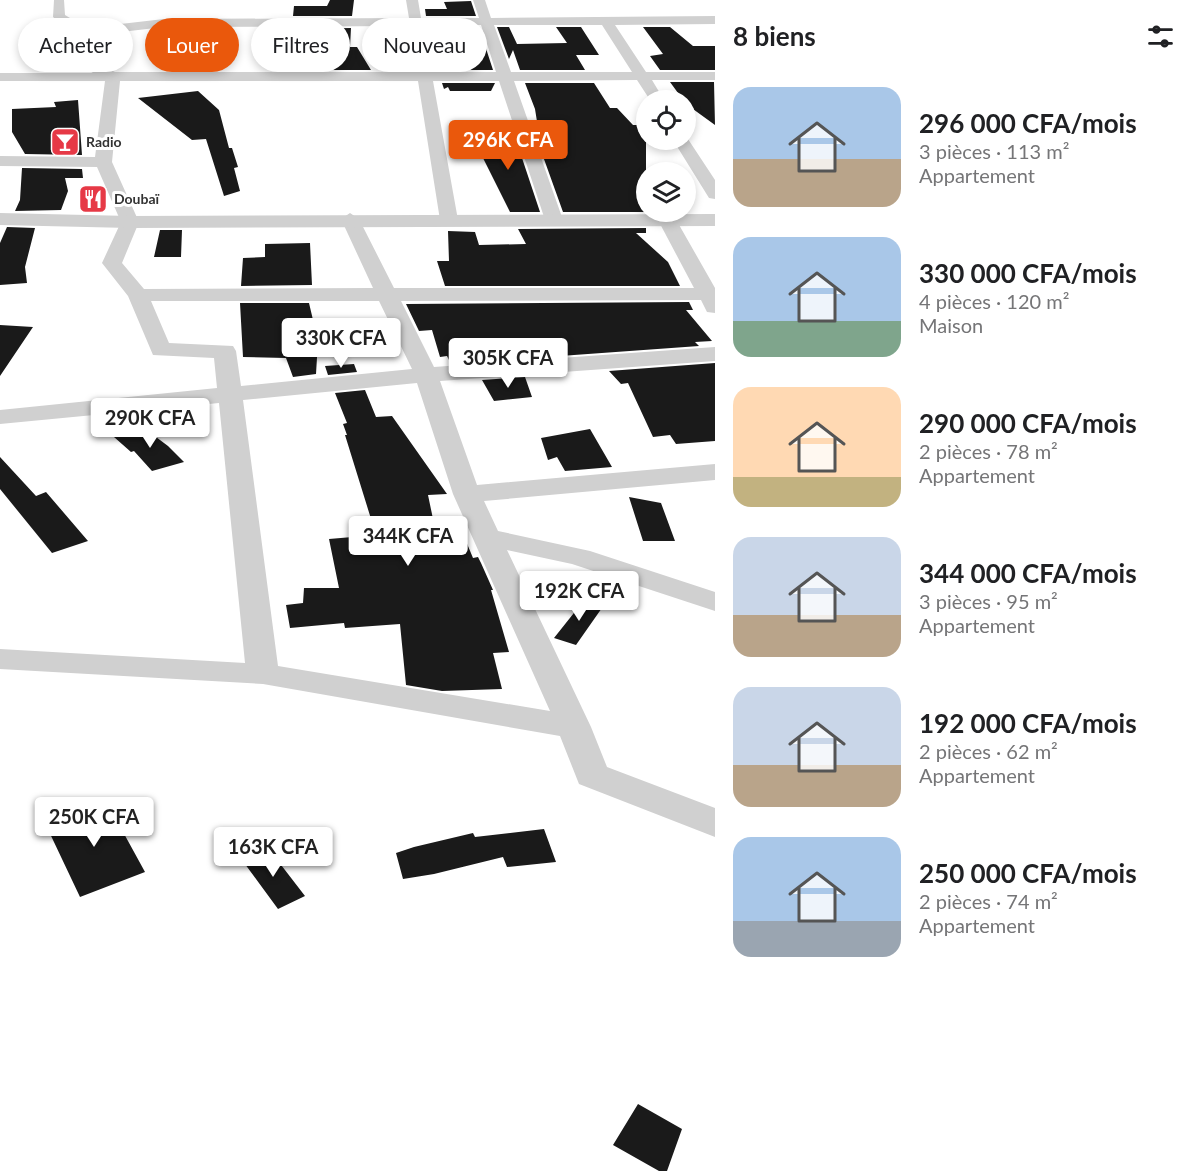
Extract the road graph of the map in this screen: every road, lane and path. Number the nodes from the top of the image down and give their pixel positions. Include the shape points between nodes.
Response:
1 (412, 0) edge
2 (479, 0) edge
3 (59, 1) edge
4 (59, 18) edge
5 (415, 18) edge
6 (485, 18) edge
7 (715, 20) edge
8 (362, 21) edge
9 (606, 21) junction
10 (487, 22) edge
11 (133, 25) edge
12 (487, 25) edge
13 (102, 72) edge
14 (424, 72) edge
15 (715, 76) edge
16 (0, 77) edge
17 (112, 77) junction
18 (425, 77) junction
19 (506, 77) junction
20 (642, 77) junction
21 (650, 90) edge
22 (687, 150) edge
23 (0, 161) edge
24 (103, 162) junction
25 (715, 194) edge
26 (0, 219) edge
27 (350, 219) junction
28 (449, 219) junction
29 (554, 219) junction
30 (636, 220) edge
31 (696, 220) edge
32 (715, 220) edge
33 (130, 222) junction
34 (669, 222) edge
35 (385, 294) junction
36 (138, 295) junction
37 (711, 301) edge
38 (715, 354) edge
39 (426, 375) junction
40 (231, 393) junction
41 (0, 417) edge
42 (715, 472) edge
43 (467, 494) junction
44 (487, 537) junction
45 (715, 602) edge
46 (0, 659) edge
47 (263, 674) junction
48 (573, 727) junction
49 (715, 823) edge

1 - 5 street
2 - 6 street
3 - 4 street
7 - 9 street
8 - 11 street via 203,20
9 - 10 street
9 - 20 street
12 - 19 street
13 - 17 street
14 - 18 street
15 - 20 street
16 - 17 street
17 - 18 street
17 - 24 street
18 - 19 street
18 - 28 street
19 - 20 street
19 - 29 street
20 - 21 street
22 - 25 street
23 - 24 street
24 - 33 street
26 - 33 street
27 - 28 street
27 - 33 street
27 - 35 street
28 - 29 street
29 - 30 street
31 - 32 street
33 - 36 street via 112,263
34 - 37 street
35 - 36 street
35 - 37 street
35 - 39 street
36 - 40 street via 161,351 225,351
38 - 39 street
39 - 40 street
39 - 43 street
40 - 41 street
40 - 47 street
42 - 43 street
43 - 44 street
44 - 45 street via 580,557
44 - 48 street
46 - 47 street
47 - 48 street
48 - 49 street via 592,775

